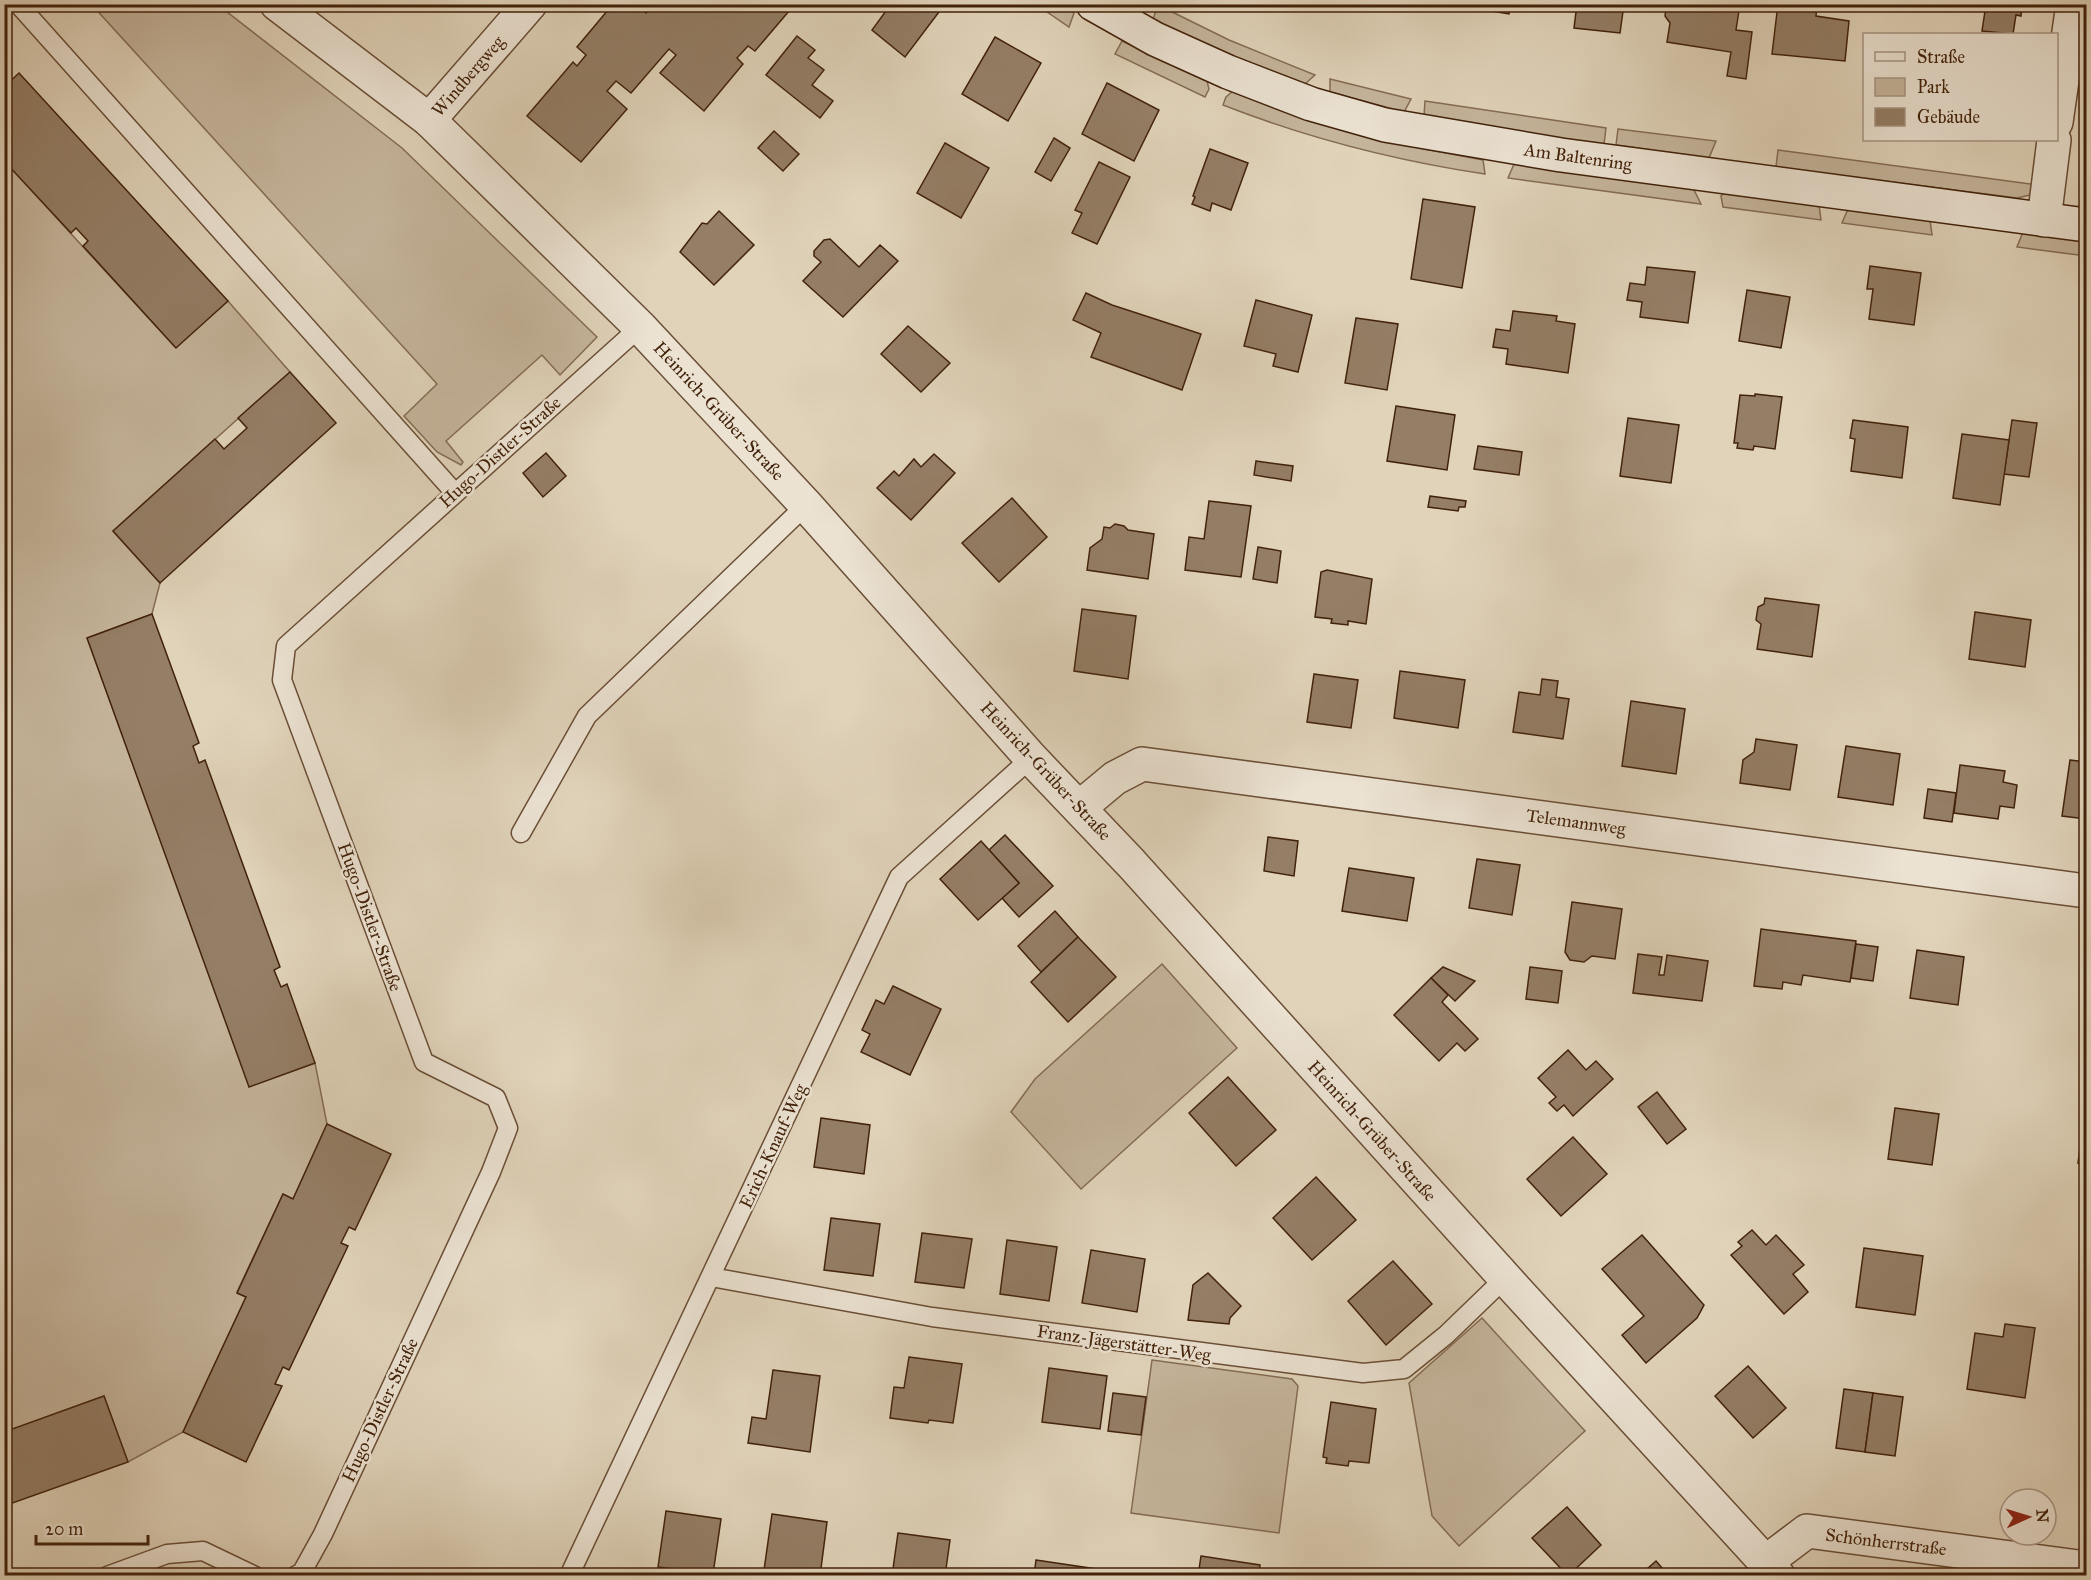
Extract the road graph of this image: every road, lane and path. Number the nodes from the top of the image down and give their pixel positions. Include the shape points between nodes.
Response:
1 (18, 4) edge
2 (277, 4) edge
3 (530, 4) edge
4 (1093, 4) edge
5 (2073, 4) edge
6 (2058, 108) edge
7 (429, 120) junction
8 (2054, 141) edge
9 (2044, 220) junction
10 (2086, 225) edge
11 (640, 327) junction
12 (455, 493) junction
13 (806, 505) junction
14 (1031, 758) junction
15 (1079, 808) junction
16 (521, 833) dead end
17 (2086, 891) edge
18 (711, 1277) junction
19 (1505, 1278) junction
20 (2086, 1568) edge
21 (1772, 1569) edge
22 (108, 1575) edge
23 (255, 1575) edge
24 (295, 1575) edge
25 (569, 1575) edge

1 - 12 lane
2 - 7 street, Heinrich-Grüber-Straße
3 - 7 street, Windbergweg
4 - 9 street, Am Baltenring via 1155,39 1228,72 1311,104 1385,125 1561,155
5 - 6 street
7 - 11 street, Heinrich-Grüber-Straße
8 - 9 street
9 - 10 street, Am Baltenring
11 - 12 lane, Hugo-Distler-Straße
11 - 13 street, Heinrich-Grüber-Straße
12 - 24 lane, Hugo-Distler-Straße via 286,646 282,680 424,1062 496,1098 508,1128 492,1172 322,1534 302,1572
13 - 14 street, Heinrich-Grüber-Straße
13 - 16 lane via 587,716
14 - 15 street, Heinrich-Grüber-Straße
14 - 18 lane, Erich-Knauf-Weg via 899,877
15 - 17 street, Telemannweg via 1115,778 1142,764
15 - 19 street, Heinrich-Grüber-Straße
18 - 19 lane, Franz-Jägerstätter-Weg via 932,1317 1363,1373 1404,1369
18 - 25 lane, Erich-Knauf-Weg
19 - 21 street, Heinrich-Grüber-Straße
20 - 21 street, Schönherrstraße via 1807,1531
22 - 23 lane via 167,1554 203,1551

